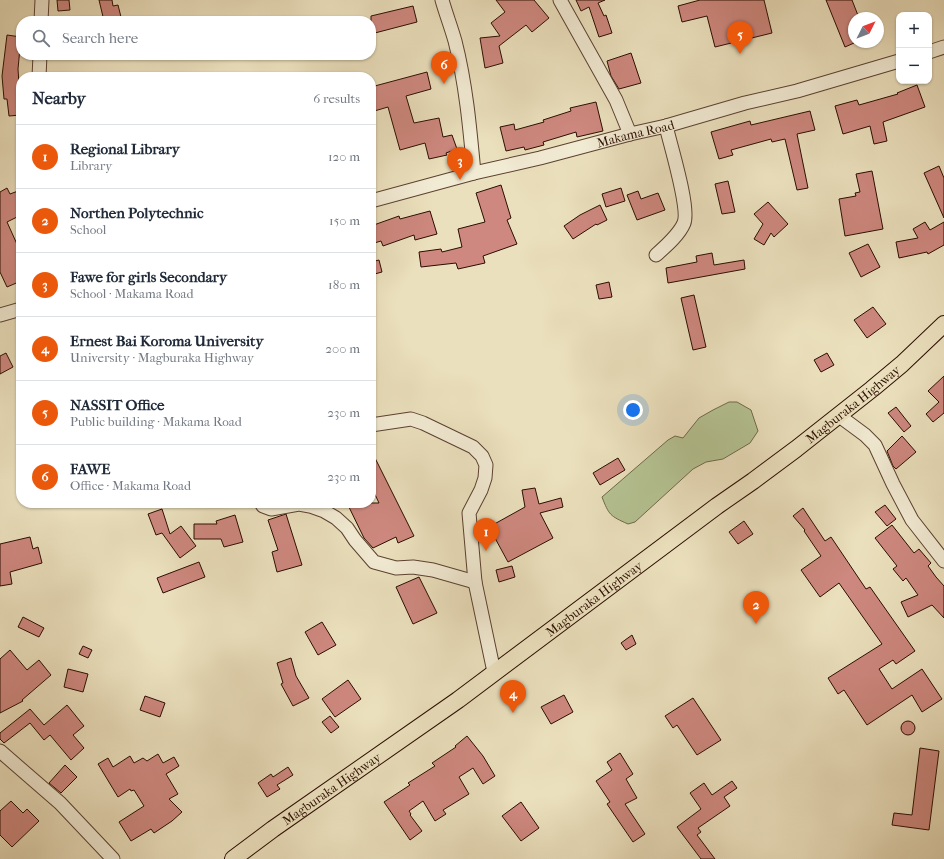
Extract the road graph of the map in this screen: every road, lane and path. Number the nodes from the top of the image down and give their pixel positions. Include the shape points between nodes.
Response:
1 (42, 0) edge
2 (442, 0) edge
3 (560, 0) edge
4 (41, 16) edge
5 (944, 47) edge
6 (932, 51) edge
7 (40, 60) edge
8 (896, 62) edge
9 (39, 72) edge
10 (666, 126) junction
11 (630, 134) junction
12 (474, 173) junction
13 (376, 200) edge
14 (656, 255) dead end
15 (16, 310) edge
16 (0, 315) edge
17 (944, 324) edge
18 (838, 415) junction
19 (376, 423) edge
20 (316, 508) edge
21 (944, 561) edge
22 (475, 582) junction
23 (494, 672) junction
24 (0, 752) edge
25 (113, 859) edge
26 (233, 859) edge

1 - 4 street
2 - 12 street via 462,74
3 - 11 street via 616,100
5 - 6 street
7 - 9 street
8 - 10 street, Makama Road
10 - 11 street, Makama Road
10 - 14 street via 682,190 685,222 667,246
11 - 12 street, Makama Road
12 - 13 street, Makama Road
15 - 16 street
17 - 18 main road, Magburaka Highway via 902,364
18 - 21 street via 865,435 875,446 912,520
18 - 23 main road, Magburaka Highway via 796,449
19 - 22 street via 411,419 473,447 482,456 486,465 485,478 469,513
20 - 22 street via 336,518 347,528 374,562 396,568 433,570
22 - 23 street
23 - 26 main road, Magburaka Highway
24 - 25 street via 60,803

